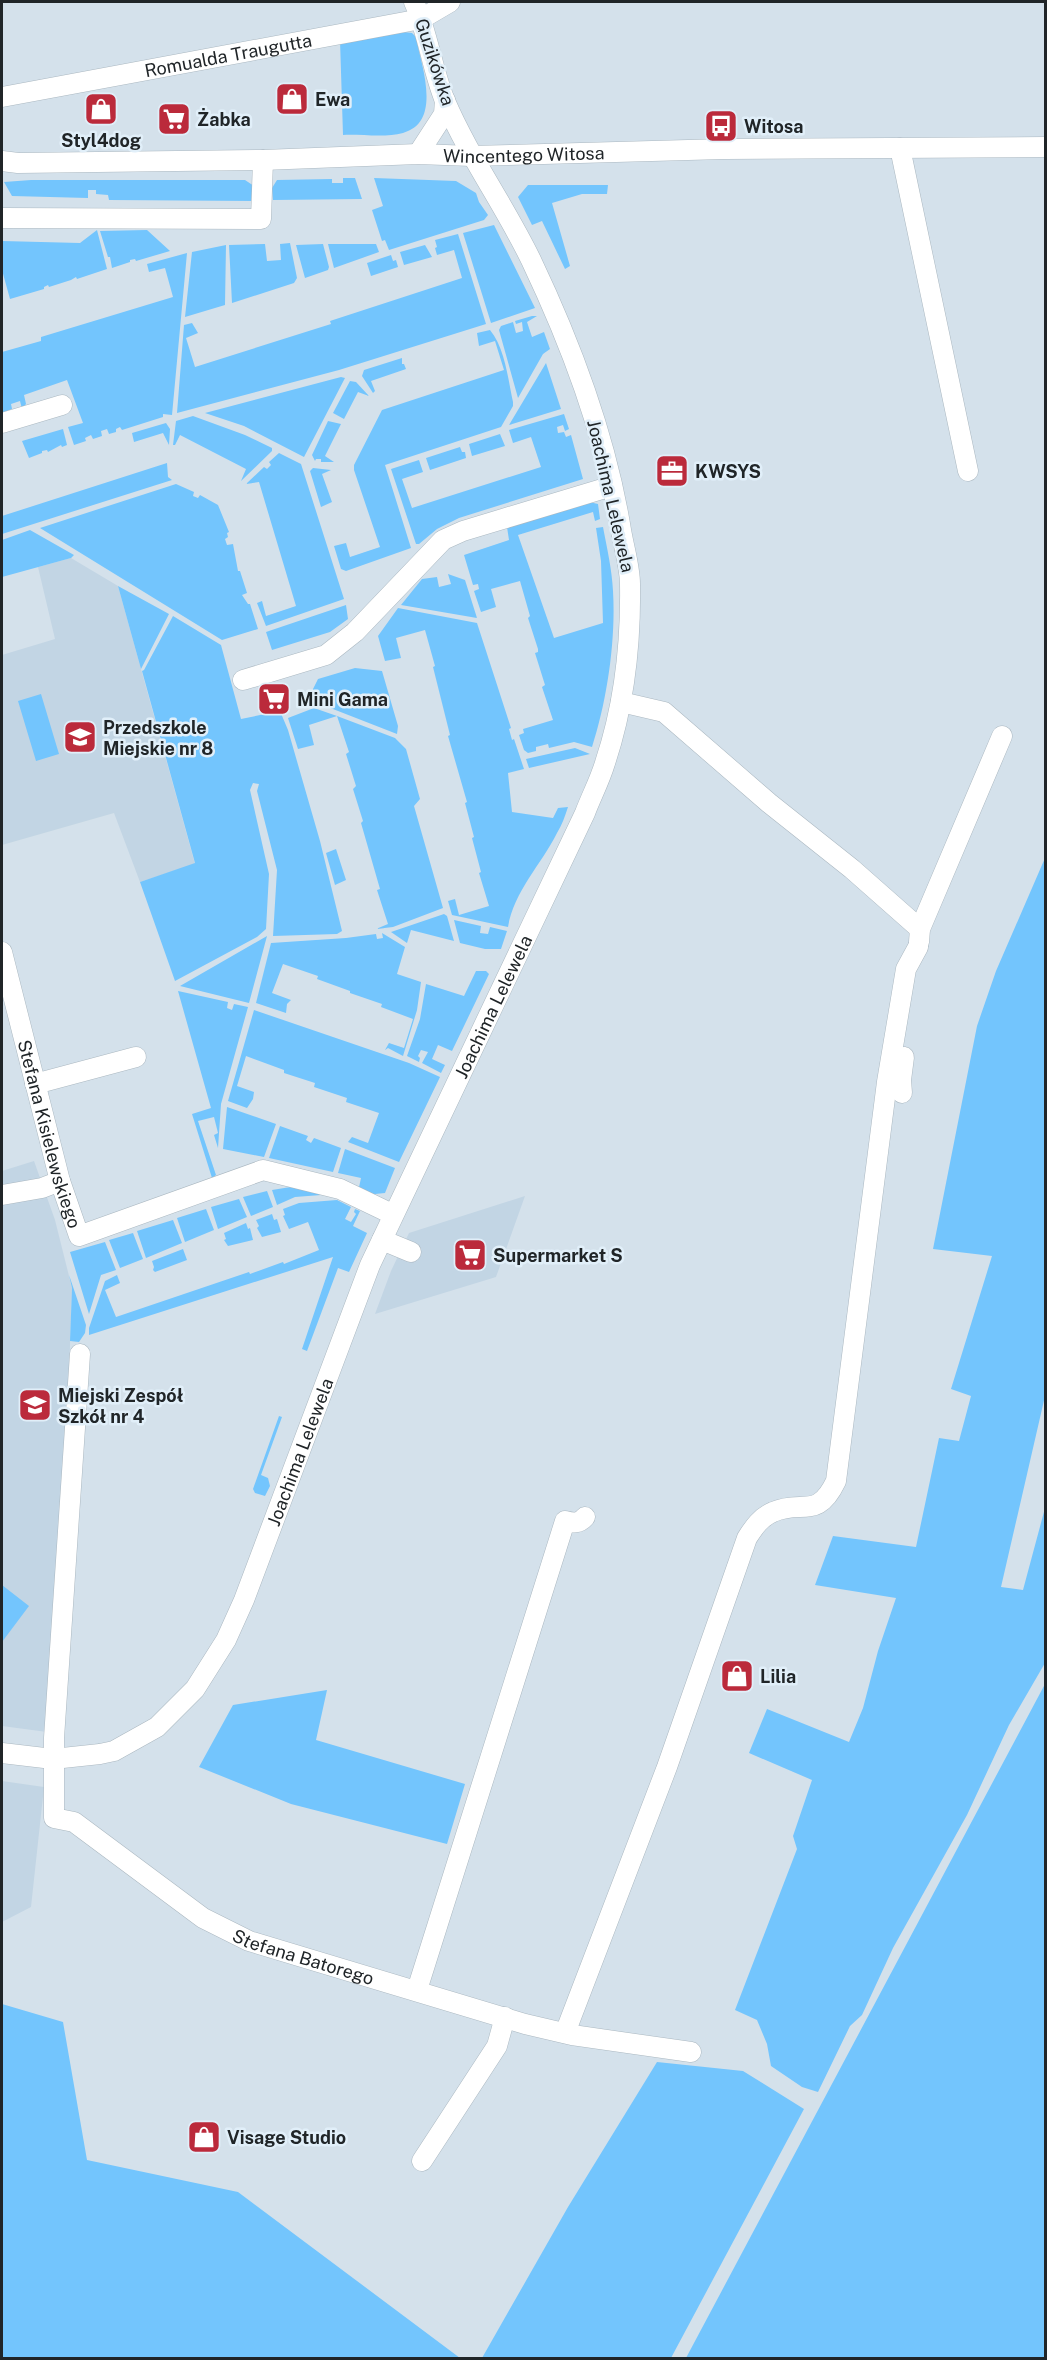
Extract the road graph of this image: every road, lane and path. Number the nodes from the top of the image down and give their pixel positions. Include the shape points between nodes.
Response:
1 (450, 2) edge
2 (418, 10) edge
3 (2, 97) edge
4 (445, 100) junction
5 (1046, 147) edge
6 (900, 148) junction
7 (418, 154) junction
8 (471, 156) junction
9 (262, 160) junction
10 (2, 161) edge
11 (2, 218) edge
12 (62, 405) dead end
13 (2, 423) edge
14 (968, 471) dead end
15 (612, 486) junction
16 (243, 680) dead end
17 (621, 702) junction
18 (1002, 736) dead end
19 (919, 938) junction
20 (2, 952) edge
21 (136, 1057) dead end
22 (35, 1084) junction
23 (902, 1093) dead end
24 (60, 1181) junction
25 (2, 1195) edge
26 (393, 1214) junction
27 (381, 1240) junction
28 (411, 1252) dead end
29 (80, 1354) dead end
30 (585, 1517) dead end
31 (2, 1753) edge
32 (53, 1759) junction
33 (417, 1990) junction
34 (505, 2017) junction
35 (565, 2033) junction
36 (691, 2052) dead end
37 (422, 2161) dead end

1 - 2 street, Romualda Traugutta
2 - 3 street, Romualda Traugutta
2 - 4 street, Guzikówka
4 - 7 street via 444,114
4 - 8 street, Guzikówka
5 - 6 street, Wincentego Witosa
6 - 8 street, Wincentego Witosa
6 - 14 street
7 - 8 street, Wincentego Witosa
7 - 9 street, Wincentego Witosa
8 - 15 street, Joachima Lelewela via 531,259 559,320
9 - 10 street, Wincentego Witosa
9 - 11 street via 261,219
12 - 13 street
15 - 16 street via 443,540 355,632 326,655
15 - 17 street, Joachima Lelewela via 630,582
17 - 19 street via 664,712 852,869
17 - 26 street, Joachima Lelewela via 605,764 585,813
18 - 19 street
19 - 23 street via 921,961 902,1069
19 - 35 street via 906,969 887,1082 836,1481 823,1501 775,1511 755,1525 747,1538 667,1767
20 - 22 street, Stefana Kisielewskiego
21 - 22 street
22 - 24 street, Stefana Kisielewskiego
24 - 25 street
24 - 26 street, Stefana Kisielewskiego via 79,1236 263,1170 339,1189
26 - 27 street, Joachima Lelewela
27 - 28 street
27 - 32 street, Joachima Lelewela via 226,1640 195,1689 157,1727 114,1751
29 - 32 street
30 - 33 street via 574,1523 565,1521
31 - 32 street
32 - 33 street, Stefana Batorego via 54,1818 74,1822 203,1918 249,1941
33 - 34 street, Stefana Batorego
34 - 35 street, Stefana Batorego
34 - 37 street via 497,2046
35 - 36 street, Stefana Batorego

